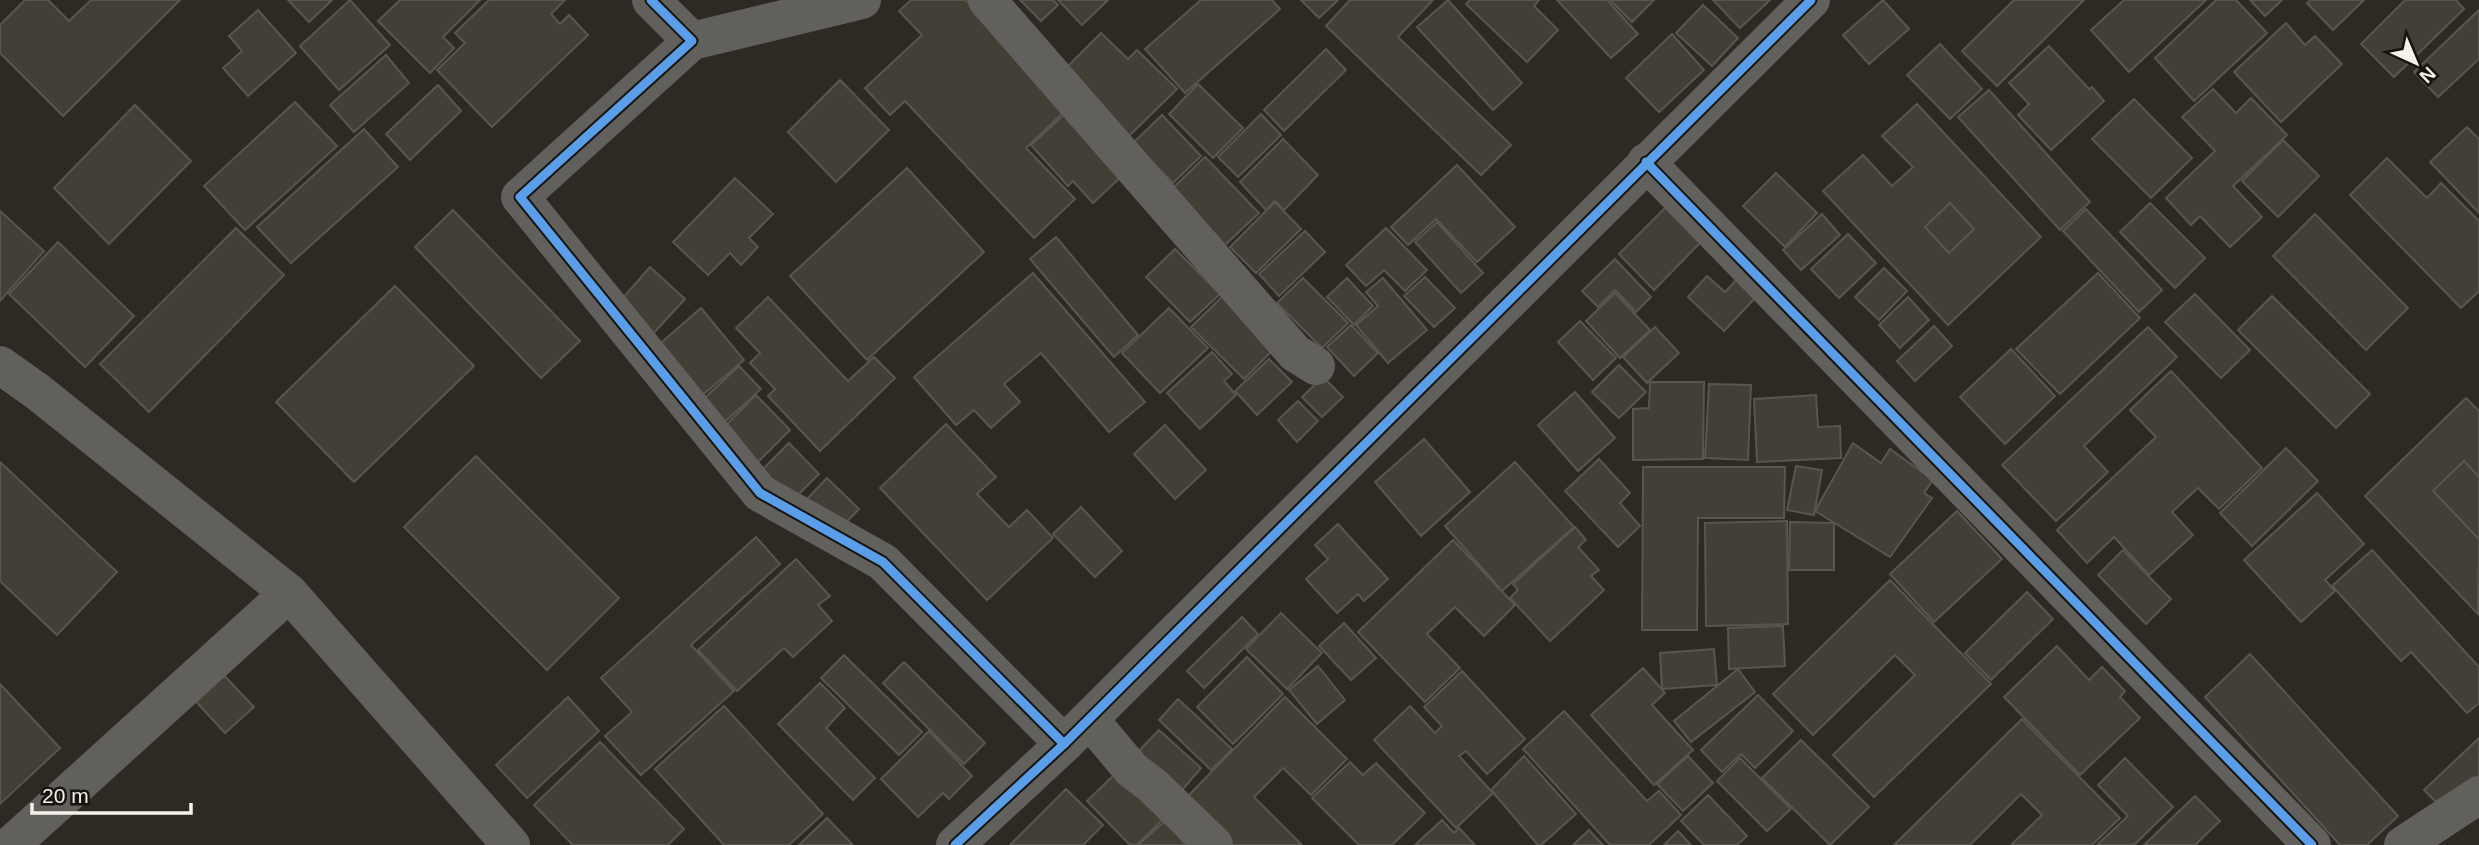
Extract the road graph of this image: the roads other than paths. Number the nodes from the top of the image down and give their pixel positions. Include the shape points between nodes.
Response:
1 (651, 0) edge
2 (862, 0) edge
3 (987, 0) edge
4 (1811, 0) edge
5 (692, 41) junction
6 (1646, 162) junction
7 (0, 365) edge
8 (1316, 366) dead end
9 (289, 593) junction
10 (1076, 732) junction
11 (2479, 795) edge
12 (11, 845) edge
13 (511, 845) edge
14 (955, 845) edge
15 (1214, 845) edge
16 (2312, 845) edge
17 (2403, 845) edge

1 - 5 street
2 - 5 street
3 - 8 street via 1295,353
4 - 6 street
5 - 10 street via 520,197 760,493 883,562
6 - 10 street
6 - 16 street
7 - 9 street
9 - 12 street
9 - 13 street
10 - 14 street
10 - 15 street via 1153,786
11 - 17 street

